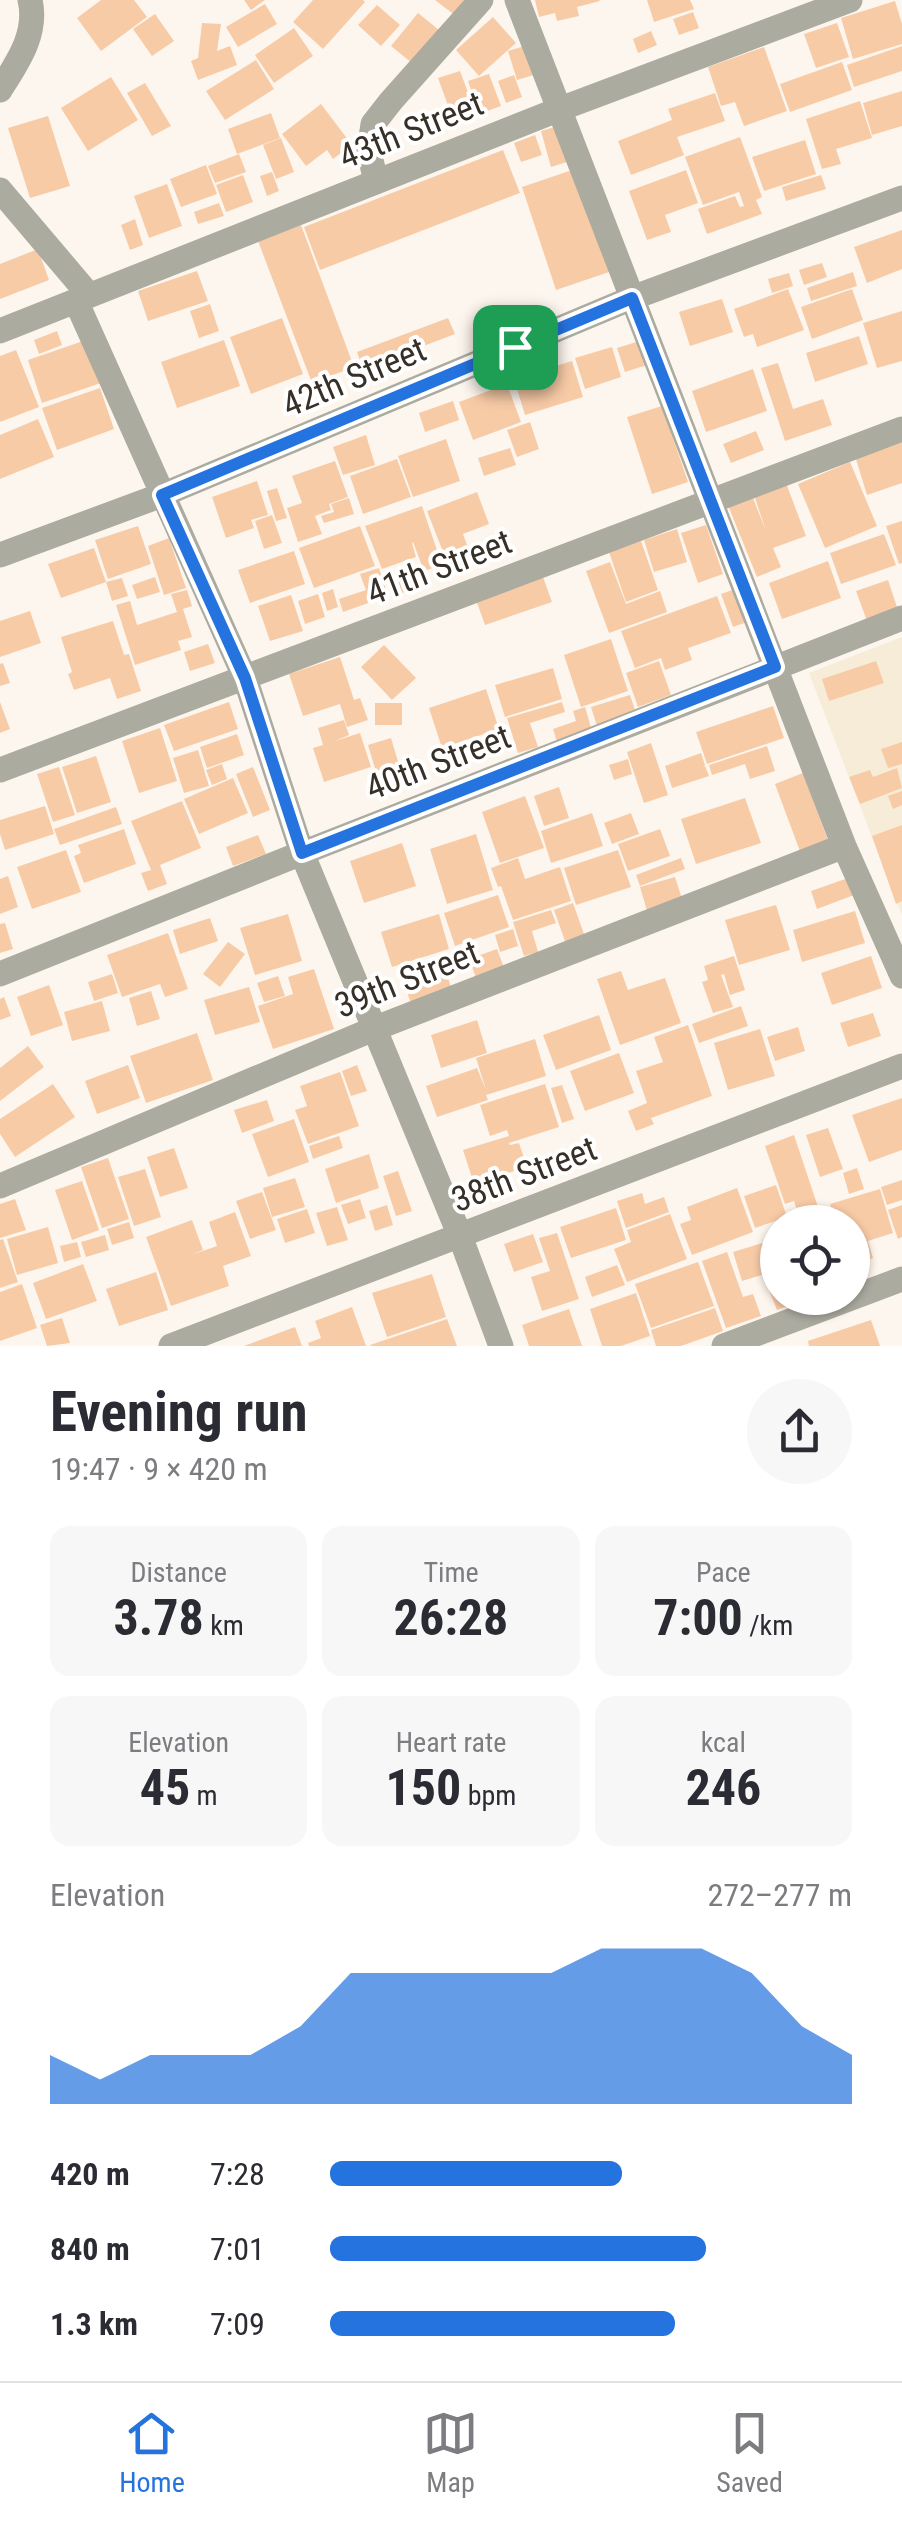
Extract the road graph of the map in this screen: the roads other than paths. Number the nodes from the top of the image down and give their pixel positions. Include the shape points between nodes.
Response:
1 (30, 0) edge
2 (481, 0) edge
3 (517, 0) edge
4 (850, 0) edge
5 (0, 90) edge
6 (560, 109) junction
7 (376, 182) junction
8 (0, 190) edge
9 (902, 198) edge
10 (82, 298) junction
11 (632, 298) junction
12 (0, 331) edge
13 (902, 430) edge
14 (162, 495) junction
15 (711, 502) junction
16 (0, 555) edge
17 (902, 618) edge
18 (775, 667) junction
19 (245, 678) junction
20 (0, 770) edge
21 (844, 846) junction
22 (302, 853) junction
23 (0, 974) edge
24 (902, 976) edge
25 (376, 1028) junction
26 (902, 1066) edge
27 (0, 1186) edge
28 (460, 1236) junction
29 (902, 1279) edge
30 (170, 1346) edge
31 (501, 1346) edge
32 (724, 1346) edge

1 - 5 street via 25,49
2 - 7 street via 373,124
3 - 6 street
4 - 6 street, 43th Street
6 - 7 street, 43th Street
6 - 11 street
7 - 10 street, 43th Street
8 - 10 street
9 - 11 street, 42th Street
10 - 12 street, 43th Street
10 - 14 street
11 - 14 street, 42th Street
11 - 15 street
13 - 15 street, 41th Street
14 - 16 street, 42th Street
14 - 19 street
15 - 18 street
15 - 19 street, 41th Street
17 - 18 street, 40th Street
18 - 21 street
18 - 22 street, 40th Street
19 - 20 street, 41th Street
19 - 22 street
21 - 24 street
21 - 25 street, 39th Street
22 - 23 street, 40th Street
22 - 25 street
25 - 27 street, 39th Street
25 - 28 street
26 - 28 street, 38th Street
28 - 30 street, 38th Street
28 - 31 street
29 - 32 street

